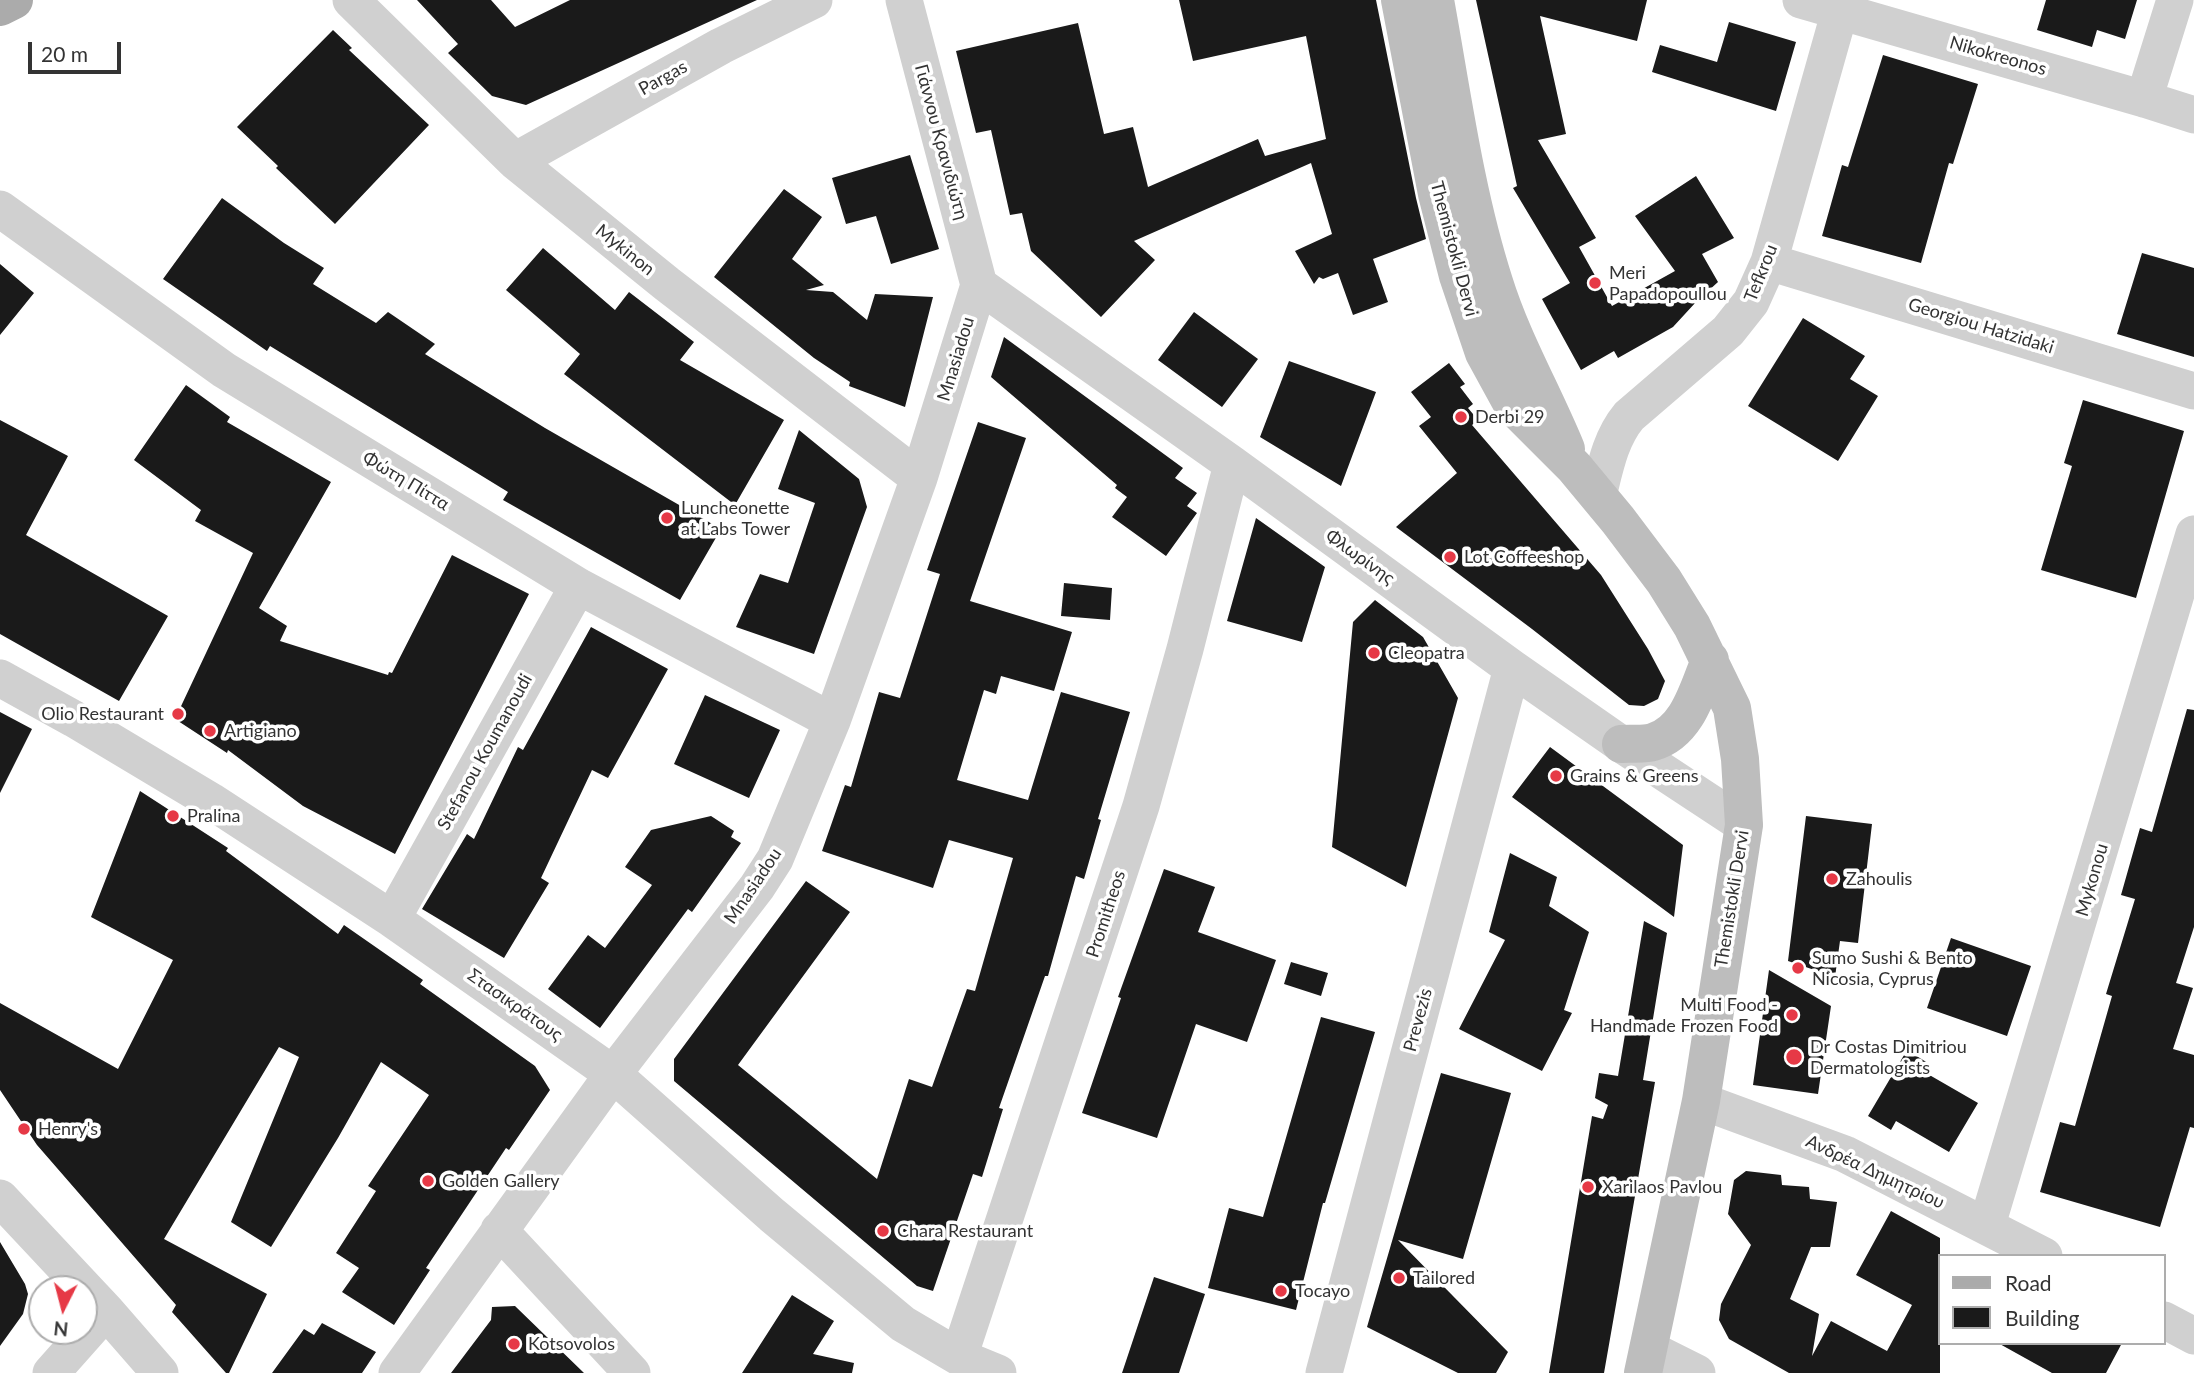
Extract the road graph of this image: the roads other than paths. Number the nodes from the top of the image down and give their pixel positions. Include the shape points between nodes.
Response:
1 (14, 0) edge
2 (351, 0) edge
3 (814, 0) edge
4 (904, 0) edge
5 (1400, 0) edge
6 (1435, 0) edge
7 (1801, 0) edge
8 (2175, 0) edge
9 (1841, 5) edge
10 (0, 7) edge
11 (2144, 99) junction
12 (2194, 115) edge
13 (515, 161) junction
14 (0, 209) edge
15 (1769, 262) junction
16 (979, 285) junction
17 (2194, 391) edge
18 (1232, 464) junction
19 (1574, 467) junction
20 (919, 478) junction
21 (1598, 496) junction
22 (2194, 534) edge
23 (578, 586) junction
24 (1710, 660) junction
25 (1512, 668) junction
26 (0, 678) edge
27 (832, 720) junction
28 (1621, 744) junction
29 (1744, 825) junction
30 (392, 919) junction
31 (612, 1074) junction
32 (1701, 1101) junction
33 (0, 1198) edge
34 (1987, 1225) junction
35 (499, 1230) junction
36 (2040, 1254) edge
37 (106, 1311) junction
38 (2166, 1321) edge
39 (2194, 1336) edge
40 (958, 1357) junction
41 (1646, 1361) edge
42 (51, 1373) edge
43 (160, 1373) edge
44 (397, 1373) edge
45 (632, 1373) edge
46 (998, 1373) edge
47 (1324, 1373) edge
48 (1698, 1373) edge

1 - 10 main road
2 - 13 street, Mykinon
3 - 13 street, Pargas
4 - 16 street, Γιάννου Κρανιδιώτη
5 - 19 main road, Themistokli Dervi via 1437,194 1484,353 1513,406
6 - 19 main road, Themistokli Dervi via 1473,201 1494,282 1521,354
7 - 9 street, Nikokreonos
8 - 11 street
9 - 11 street, Nikokreonos
9 - 15 street, Tefkrou
11 - 12 street, Nikokreonos
13 - 20 street, Mykinon
14 - 23 street, Φώτη Πίττα via 224,370
15 - 17 street, Georgiou Hatzidaki
15 - 21 street, Tefkrou via 1745,312 1728,331 1620,427
16 - 18 street, Φλωρίνης
16 - 20 street, Mnasiadou
18 - 25 street, Φλωρίνης
18 - 40 street, Promitheos via 1141,806
19 - 21 main road, Themistokli Dervi
20 - 27 street, Mnasiadou
21 - 24 main road, Themistokli Dervi via 1664,581
22 - 34 street, Mykonou
23 - 27 street, Φώτη Πίττα
23 - 30 street, Stefanou Koumanoudi
24 - 28 main road via 1689,712 1671,733 1653,743
24 - 29 main road, Themistokli Dervi via 1732,708
25 - 28 street, Φλωρίνης
25 - 47 street, Prevezis
26 - 30 street, Στασικράτους via 200,794
27 - 31 street, Mnasiadou via 775,859
28 - 29 street, Φλωρίνης
29 - 32 main road, Themistokli Dervi
30 - 31 street, Στασικράτους
31 - 35 street, Mnasiadou
31 - 40 street, Στασικράτους via 903,1324
32 - 34 street, Ανδρέα Δημητρίου via 1845,1154
32 - 41 main road, Themistokli Dervi
33 - 37 street
34 - 36 street, Ανδρέα Δημητρίου
35 - 44 street, Mnasiadou
35 - 45 street
37 - 42 street
37 - 43 street
38 - 39 street
40 - 46 street, Στασικράτους
41 - 48 street

